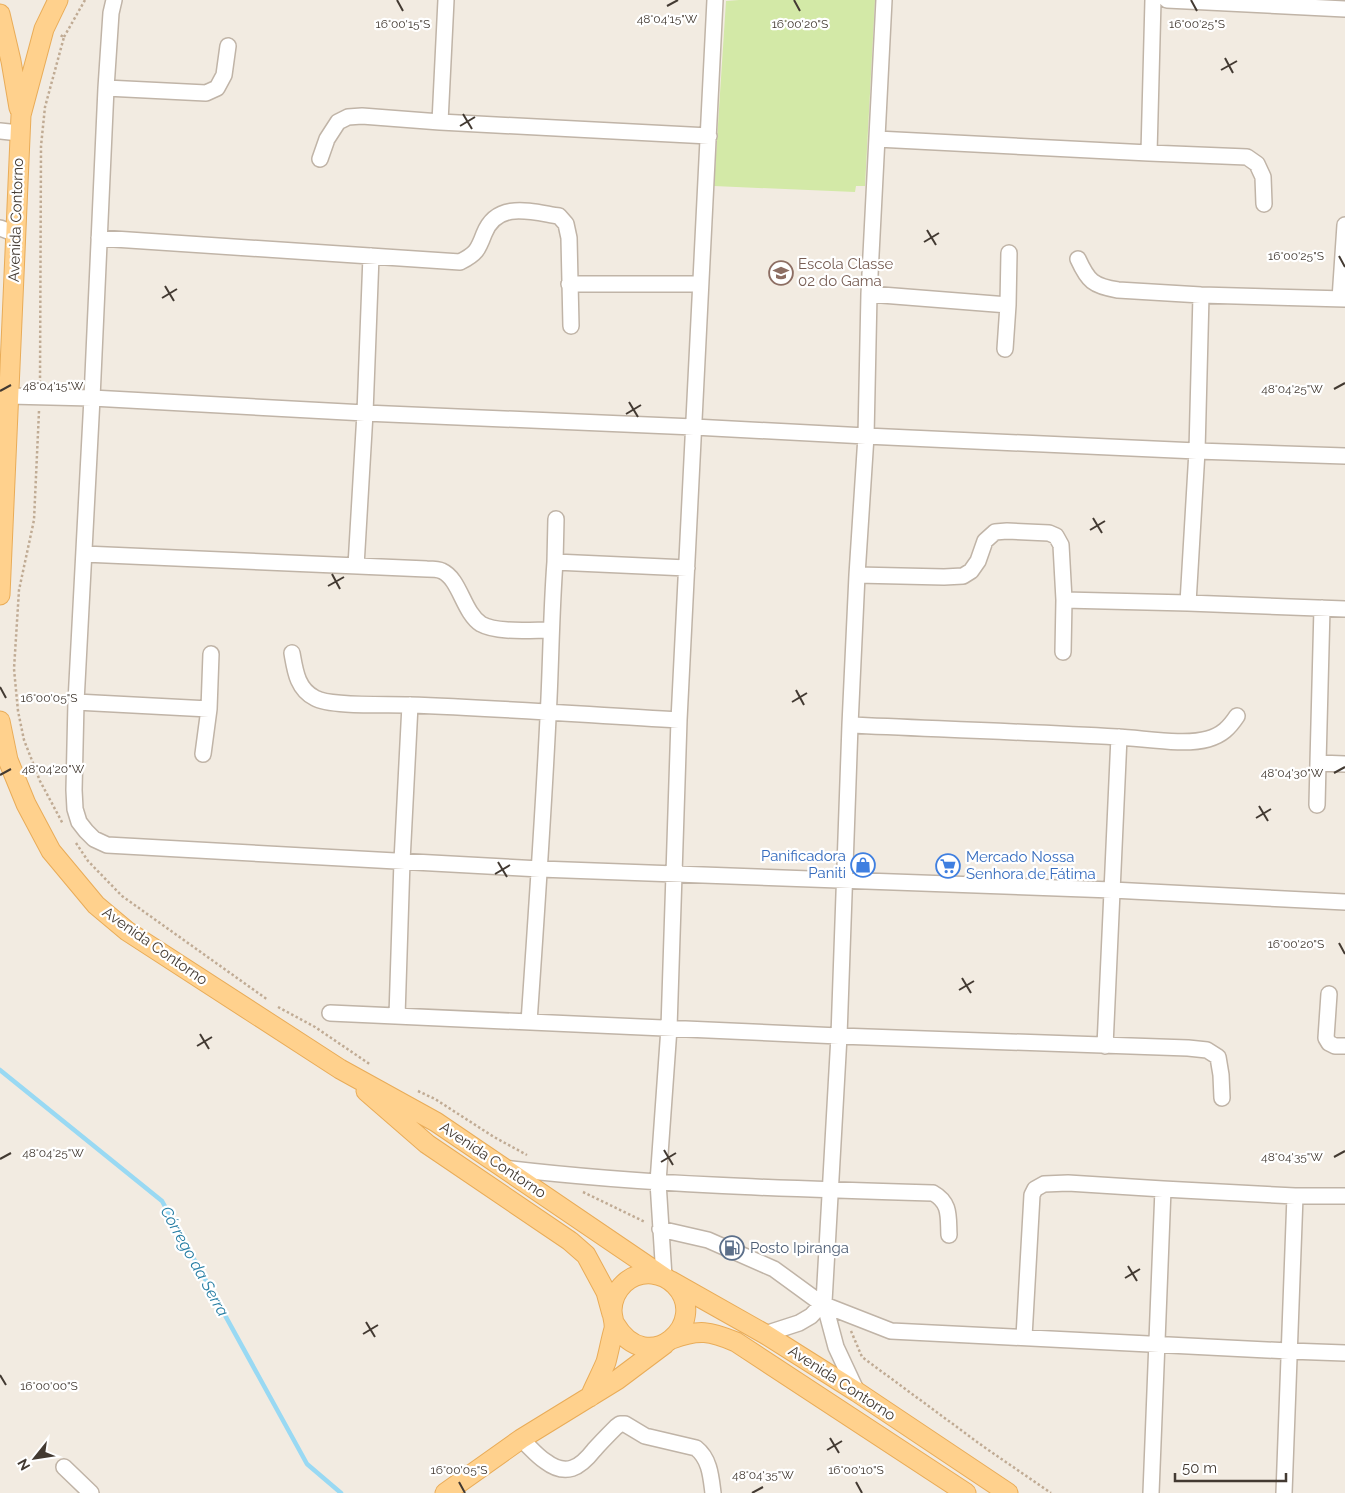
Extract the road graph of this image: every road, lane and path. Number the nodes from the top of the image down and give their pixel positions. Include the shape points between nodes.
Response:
1 (58, 0) edge
2 (85, 0) edge
3 (114, 0) edge
4 (446, 0) edge
5 (715, 0) edge
6 (884, 0) edge
7 (1153, 0) edge
8 (1167, 0) edge
9 (1345, 9) edge
10 (0, 14) edge
11 (64, 37) dead end
12 (228, 46) dead end
13 (106, 88) junction
14 (20, 115) junction
15 (440, 122) junction
16 (0, 131) edge
17 (19, 133) junction
18 (709, 136) junction
19 (877, 139) junction
20 (1149, 153) junction
21 (320, 159) dead end
22 (1264, 204) dead end
23 (1345, 225) edge
24 (8, 231) edge
25 (99, 238) junction
26 (1009, 253) dead end
27 (371, 256) junction
28 (1078, 259) dead end
29 (569, 284) junction
30 (700, 284) junction
31 (869, 294) junction
32 (1201, 295) junction
33 (1342, 299) edge
34 (1008, 304) junction
35 (571, 326) dead end
36 (1005, 348) dead end
37 (6, 393) edge
38 (92, 398) junction
39 (365, 413) junction
40 (694, 427) junction
41 (866, 436) junction
42 (1197, 451) junction
43 (1345, 456) edge
44 (556, 519) dead end
45 (84, 554) junction
46 (555, 562) junction
47 (356, 566) junction
48 (687, 568) junction
49 (857, 575) junction
50 (0, 595) edge
51 (1064, 600) junction
52 (1188, 603) junction
53 (1322, 608) junction
54 (1345, 609) edge
55 (550, 630) junction
56 (1063, 652) dead end
57 (292, 653) dead end
58 (211, 654) dead end
59 (76, 702) junction
60 (410, 705) junction
61 (209, 709) junction
62 (548, 713) junction
63 (1237, 716) dead end
64 (679, 720) junction
65 (0, 721) edge
66 (850, 724) junction
67 (1119, 737) junction
68 (203, 754) dead end
69 (1318, 763) junction
70 (1345, 764) edge
71 (1317, 805) dead end
72 (402, 861) junction
73 (540, 869) junction
74 (674, 874) junction
75 (845, 880) junction
76 (1112, 890) junction
77 (1345, 902) edge
78 (1329, 994) dead end
79 (330, 1013) dead end
80 (397, 1016) junction
81 (529, 1022) junction
82 (669, 1028) junction
83 (839, 1036) junction
84 (1105, 1046) junction
85 (1345, 1046) edge
86 (340, 1069) junction
87 (1222, 1098) dead end
88 (503, 1168) junction
89 (658, 1182) junction
90 (1164, 1189) junction
91 (830, 1190) junction
92 (1295, 1196) junction
93 (1345, 1196) edge
94 (660, 1229) junction
95 (949, 1235) dead end
96 (668, 1279) junction
97 (825, 1304) junction
98 (614, 1319) junction
99 (765, 1334) junction
100 (1024, 1337) junction
101 (669, 1341) junction
102 (1158, 1344) junction
103 (1289, 1352) junction
104 (1345, 1353) edge
105 (857, 1392) junction
106 (590, 1397) junction
107 (522, 1439) junction
108 (64, 1467) dead end
109 (91, 1493) edge
110 (445, 1493) edge
111 (713, 1493) edge
112 (966, 1493) edge
113 (1008, 1493) edge
114 (1051, 1493) edge
115 (1151, 1493) edge
116 (1284, 1493) edge

1 - 14 main road, Avenida Contorno via 44,29
2 - 11 path
3 - 13 street
4 - 15 street
5 - 18 street
6 - 19 street
7 - 20 street
8 - 9 street
10 - 14 main road, Avenida Contorno
12 - 13 street via 224,75 217,88 206,93
13 - 25 street
14 - 17 main road, Avenida Contorno
15 - 18 street
15 - 21 street via 348,117 338,122
16 - 17 street
17 - 24 main road, Avenida Contorno
18 - 30 street
19 - 20 street
19 - 31 street
20 - 22 street via 1247,157 1257,164 1262,177
23 - 33 street
24 - 37 main road, Avenida Contorno
25 - 27 street
25 - 38 street
26 - 34 street
27 - 29 street via 460,262 480,247 485,231 498,216 516,209 559,216 566,224
27 - 39 street
28 - 32 street via 1092,282 1104,288
29 - 30 street
29 - 35 street
30 - 40 street
31 - 34 street
31 - 41 street
32 - 33 street
32 - 42 street
34 - 36 street
37 - 38 street
37 - 50 main road, Avenida Contorno
38 - 39 street
38 - 45 street
39 - 40 street
39 - 47 street
40 - 41 street
40 - 48 street
41 - 42 street
41 - 49 street
42 - 43 street
42 - 52 street
44 - 46 street
45 - 47 street
45 - 59 street
46 - 48 street
46 - 55 street
47 - 55 street via 442,571 451,578 468,610 481,624 492,629
48 - 64 street
49 - 51 street via 962,576 978,562 985,540 995,532 1049,533 1056,536 1062,545
49 - 66 street
51 - 52 street
51 - 56 street
52 - 53 street
53 - 54 street
53 - 69 street
55 - 62 street
57 - 60 street via 296,678 315,699 337,703
58 - 61 street
59 - 61 street
59 - 72 street via 75,809 79,822 94,839 108,845
60 - 62 street
60 - 72 street
61 - 68 street
62 - 64 street
62 - 73 street
63 - 67 street via 1227,731 1207,740 1188,742
64 - 74 street
65 - 86 main road, Avenida Contorno via 8,760 51,852 96,905 127,931
66 - 67 street
66 - 75 street
67 - 76 street
69 - 70 street
69 - 71 street
72 - 73 street
72 - 80 street
73 - 74 street
73 - 81 street
74 - 75 street
74 - 82 street
75 - 76 street
75 - 83 street
76 - 77 street
76 - 84 street
78 - 85 street via 1326,1038 1329,1043
79 - 80 street
80 - 81 street
81 - 82 street
82 - 83 street
82 - 89 street
83 - 84 street
83 - 91 street
84 - 87 street via 1207,1050 1218,1058
86 - 88 main road, Avenida Contorno via 436,1122
86 - 98 main road, Avenida Contorno via 427,1144 586,1255 606,1292
88 - 89 street
88 - 96 main road, Avenida Contorno
89 - 91 street
89 - 94 street
90 - 92 street
90 - 100 street via 1068,1183 1044,1184 1035,1189
90 - 102 street
91 - 95 street via 933,1193 947,1206
91 - 97 street
92 - 93 street
92 - 103 street
94 - 96 street
94 - 97 street via 708,1240 774,1269
96 - 98 main road via 654,1274 633,1277 617,1292 613,1302
96 - 99 main road, Avenida Contorno
96 - 101 main road via 679,1289 686,1310 680,1331
97 - 99 street via 799,1323
97 - 100 street via 891,1331
97 - 105 street via 836,1346
97 - 114 path via 847,1323 862,1357
98 - 101 main road via 621,1335 642,1347 654,1347
98 - 106 main road via 606,1360
99 - 105 main road, Avenida Contorno
100 - 102 street
101 - 106 main road
101 - 112 main road, Avenida Contorno via 688,1333 704,1332 736,1342
102 - 103 street
102 - 115 street
103 - 104 street
103 - 116 street
105 - 113 main road, Avenida Contorno
106 - 107 main road
107 - 110 main road
107 - 111 street via 543,1460 564,1470 586,1461 616,1427 625,1424 645,1436 696,1448 706,1460
108 - 109 street

